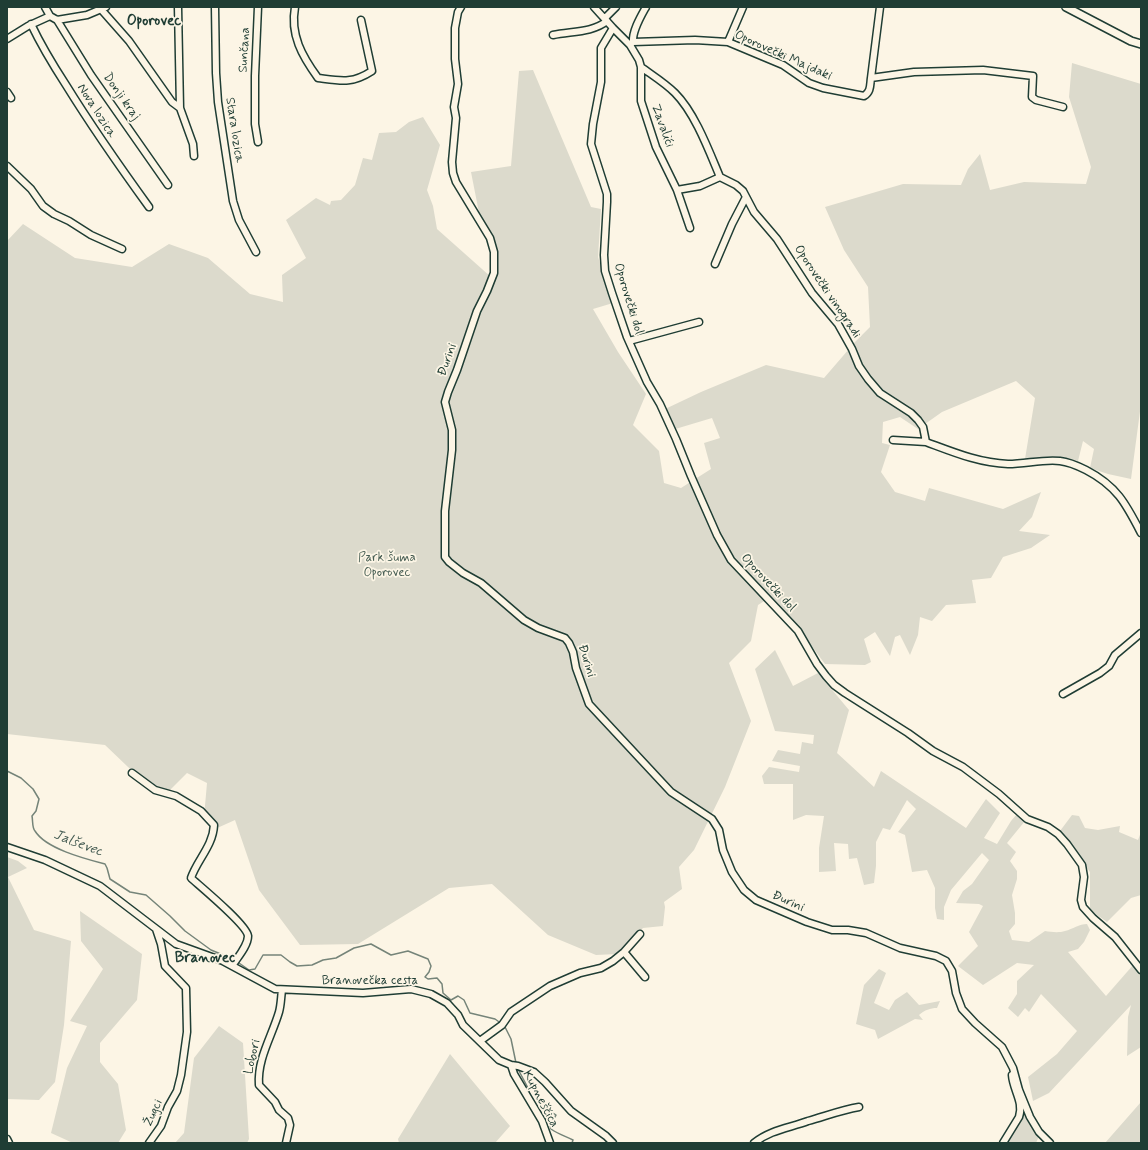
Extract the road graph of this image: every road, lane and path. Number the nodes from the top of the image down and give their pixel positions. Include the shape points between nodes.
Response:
1 (45, 7) edge
2 (178, 7) edge
3 (215, 7) edge
4 (258, 7) edge
5 (295, 7) edge
6 (460, 7) edge
7 (594, 7) edge
8 (616, 7) edge
9 (646, 7) edge
10 (743, 7) edge
11 (880, 7) edge
12 (1066, 7) edge
13 (102, 8) edge
14 (50, 16) junction
15 (57, 20) junction
16 (360, 20) dead end
17 (606, 20) junction
18 (31, 24) junction
19 (613, 28) junction
20 (553, 35) dead end
21 (7, 39) edge
22 (728, 42) junction
23 (631, 43) junction
24 (1141, 44) edge
25 (641, 67) junction
26 (871, 78) junction
27 (7, 92) edge
28 (11, 98) dead end
29 (1063, 107) dead end
30 (180, 108) junction
31 (258, 142) dead end
32 (194, 156) dead end
33 (7, 166) edge
34 (720, 177) junction
35 (168, 185) dead end
36 (677, 190) junction
37 (746, 197) junction
38 (149, 207) dead end
39 (690, 228) dead end
40 (122, 249) dead end
41 (256, 252) dead end
42 (715, 264) dead end
43 (700, 322) dead end
44 (629, 341) junction
45 (893, 440) dead end
46 (926, 442) junction
47 (1141, 533) edge
48 (1141, 633) edge
49 (1063, 694) dead end
50 (132, 773) dead end
51 (7, 847) edge
52 (156, 929) junction
53 (640, 934) dead end
54 (624, 952) junction
55 (232, 966) junction
56 (1141, 970) edge
57 (645, 977) dead end
58 (282, 990) junction
59 (480, 1041) junction
60 (1011, 1064) junction
61 (514, 1066) junction
62 (859, 1107) dead end
63 (7, 1139) edge
64 (9, 1143) edge
65 (149, 1143) edge
66 (286, 1143) edge
67 (550, 1143) edge
68 (613, 1143) edge
69 (754, 1143) edge
70 (1003, 1143) edge
71 (1050, 1143) edge

1 - 14 street
2 - 30 street
3 - 41 street, Stara lozica via 218,102 233,201 239,220
4 - 31 street, Sunčana via 255,76 255,124
5 - 16 street via 294,26 298,44 305,60 318,78 347,81 362,78 372,71
6 - 60 street, Đurini via 454,28 458,84 454,106 456,118 452,168 456,182 490,238 494,252 494,273 477,311 446,402 452,430 452,450 444,511 445,557 463,573 495,594 524,620 569,642 589,704 671,792 712,819 719,830 723,850 732,872 744,890 756,900 807,922 832,930 866,933 900,948 936,956 946,961 952,971 962,1009 1002,1047
7 - 17 street
8 - 17 street
9 - 23 street
10 - 22 street
11 - 26 street
12 - 24 street
13 - 15 street via 86,15
13 - 30 street via 172,102
14 - 15 street
14 - 18 street
15 - 35 street, Donji kraj
17 - 19 street
17 - 20 street via 601,26 589,30
18 - 21 street
18 - 38 street, Nova lozica via 39,42 74,98
19 - 23 street
19 - 44 street, Oporovečki dol via 601,48 601,82 591,144 607,202 605,271
22 - 23 street, Oporovečki Majdaki via 695,40
22 - 26 street, Oporovečki Majdaki via 783,65 804,80 823,88 864,96 870,89
23 - 25 street
25 - 34 street via 682,100 698,126
25 - 36 street, Zavalići via 641,101 656,147
26 - 29 street via 914,72 982,70 1033,76 1032,97
27 - 28 street
30 - 32 street via 193,144
33 - 40 street via 31,189 43,206 54,214 90,235
34 - 36 street via 700,186
34 - 37 street, Oporovečki vinogradi via 741,188
36 - 39 street, Zavalići
37 - 42 street
37 - 46 street, Oporovečki vinogradi via 812,293 838,324 868,379 880,392 918,420 923,427
43 - 44 street
44 - 56 street, Oporovečki dol via 676,439 717,535 731,560 798,631 817,664 834,685 933,751 963,767 1027,819 1048,827 1068,844 1082,865 1084,877 1081,900 1084,907 1115,937
45 - 46 street
46 - 47 street via 977,460 1009,464 1061,461 1073,464 1100,477 1113,488 1127,506
48 - 49 street via 1115,654 1109,666
50 - 55 street via 155,790 176,796 201,811 214,826 211,841 191,878 234,917 247,933 248,937 242,951
51 - 52 street, Branovečka cesta via 45,860 100,886
52 - 55 street, Branovečka cesta via 176,944
52 - 65 street, Žugci via 165,966 186,988 188,1032 177,1091 162,1126
53 - 54 street
54 - 57 street
54 - 59 street via 601,968 580,973 550,986 511,1012 502,1025
55 - 58 street, Branovečka cesta via 267,986
58 - 59 street, Branovečka cesta via 363,993 412,989 431,994 447,1003 458,1015 462,1025
58 - 66 street, Lobori via 280,1010 258,1076 259,1084 288,1118 290,1125
59 - 61 street, Branovečka cesta via 500,1060
60 - 70 street via 1013,1084 1020,1099 1021,1112
60 - 71 street, Đurini via 1030,1117 1039,1132
61 - 67 street, Kupneščica via 514,1074 542,1121
61 - 68 street, Branovečka cesta via 534,1072 571,1110
62 - 69 street via 775,1130
63 - 64 street

